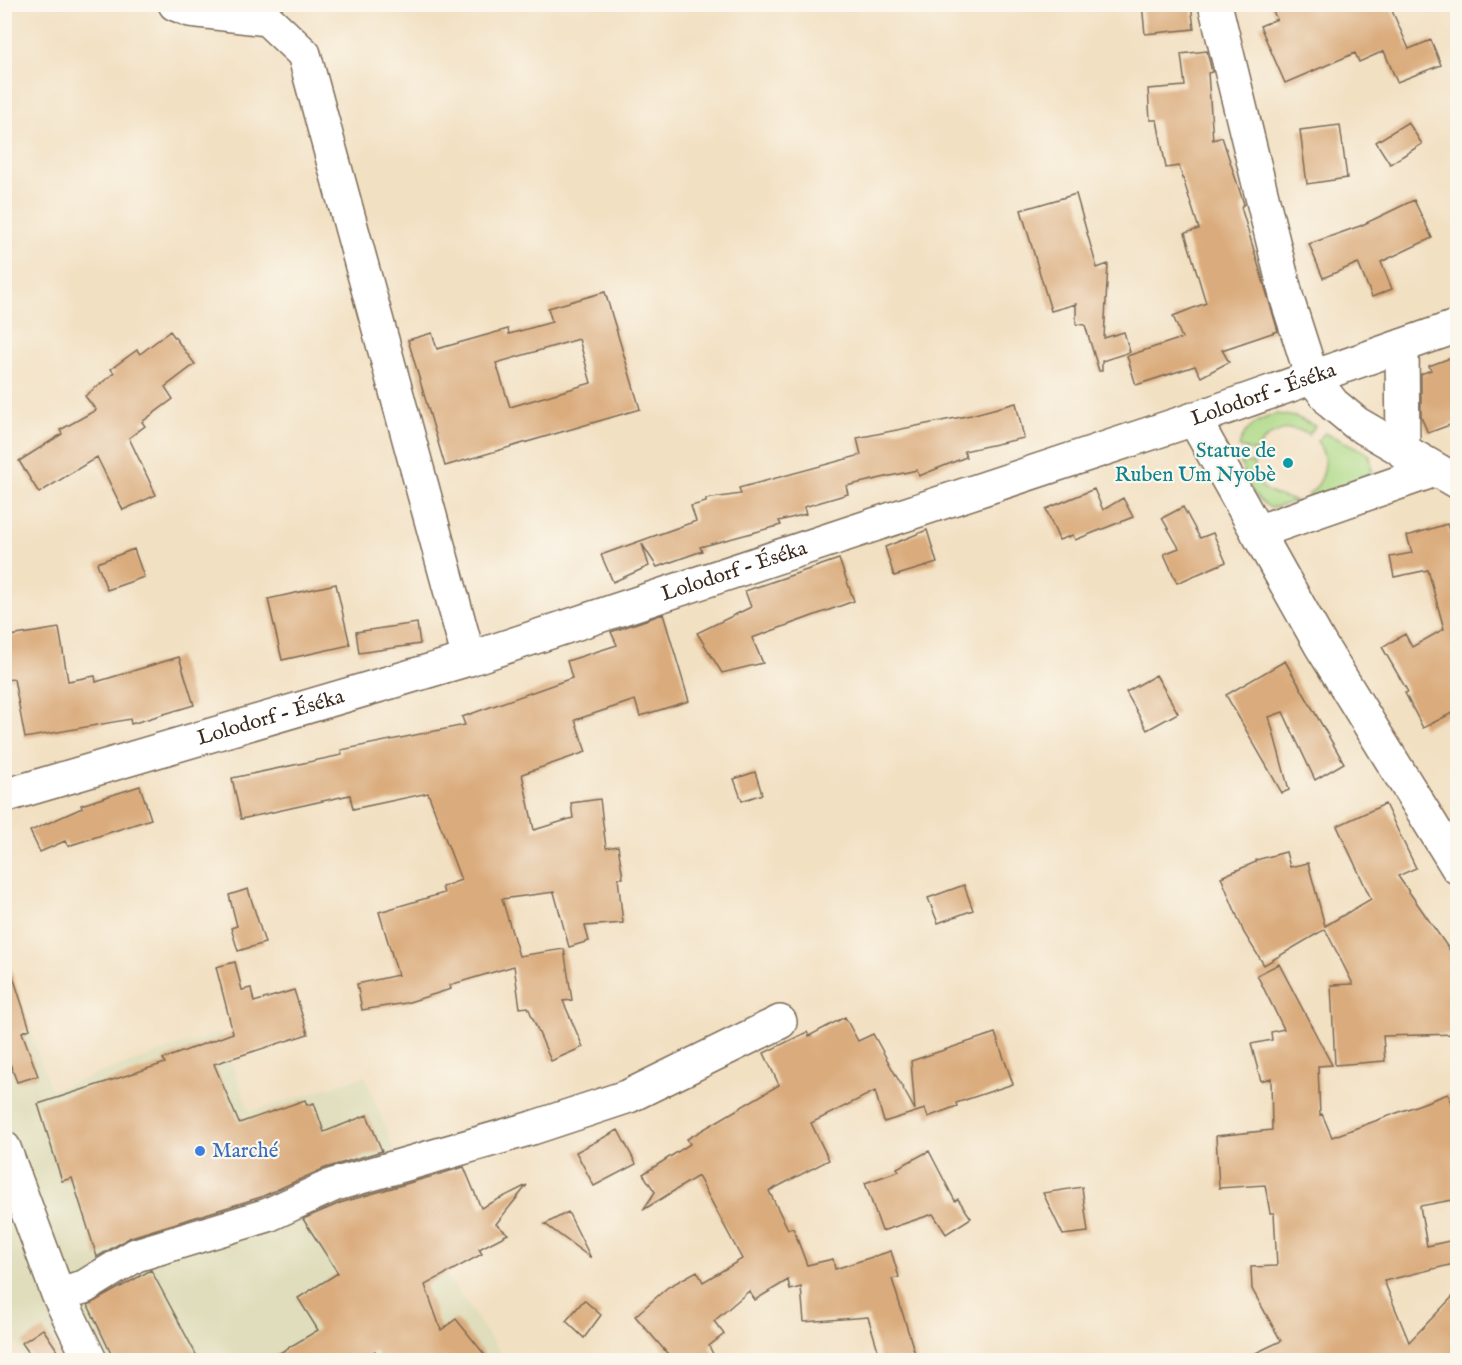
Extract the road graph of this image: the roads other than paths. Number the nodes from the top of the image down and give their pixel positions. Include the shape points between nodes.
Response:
1 (175, 4) edge
2 (1215, 4) edge
3 (1458, 326) edge
4 (1402, 346) junction
5 (1312, 377) junction
6 (1194, 418) junction
7 (1403, 452) junction
8 (1446, 476) edge
9 (1257, 532) junction
10 (469, 659) junction
11 (4, 796) edge
12 (1458, 868) edge
13 (780, 1022) dead end
14 (4, 1148) edge
15 (58, 1294) junction
16 (90, 1360) edge

1 - 10 street via 190,10 267,19 304,54
2 - 5 street via 1287,299
3 - 4 street, Lolodorf - Éséka
4 - 5 street, Lolodorf - Éséka
4 - 7 street
5 - 6 street, Lolodorf - Éséka
5 - 7 street via 1340,411
6 - 9 street
6 - 10 street, Lolodorf - Éséka
7 - 8 street
8 - 9 street
9 - 12 street via 1320,644
10 - 11 street, Lolodorf - Éséka
13 - 15 street via 629,1096 333,1185 268,1215 136,1255 84,1287
14 - 15 street
15 - 16 street

